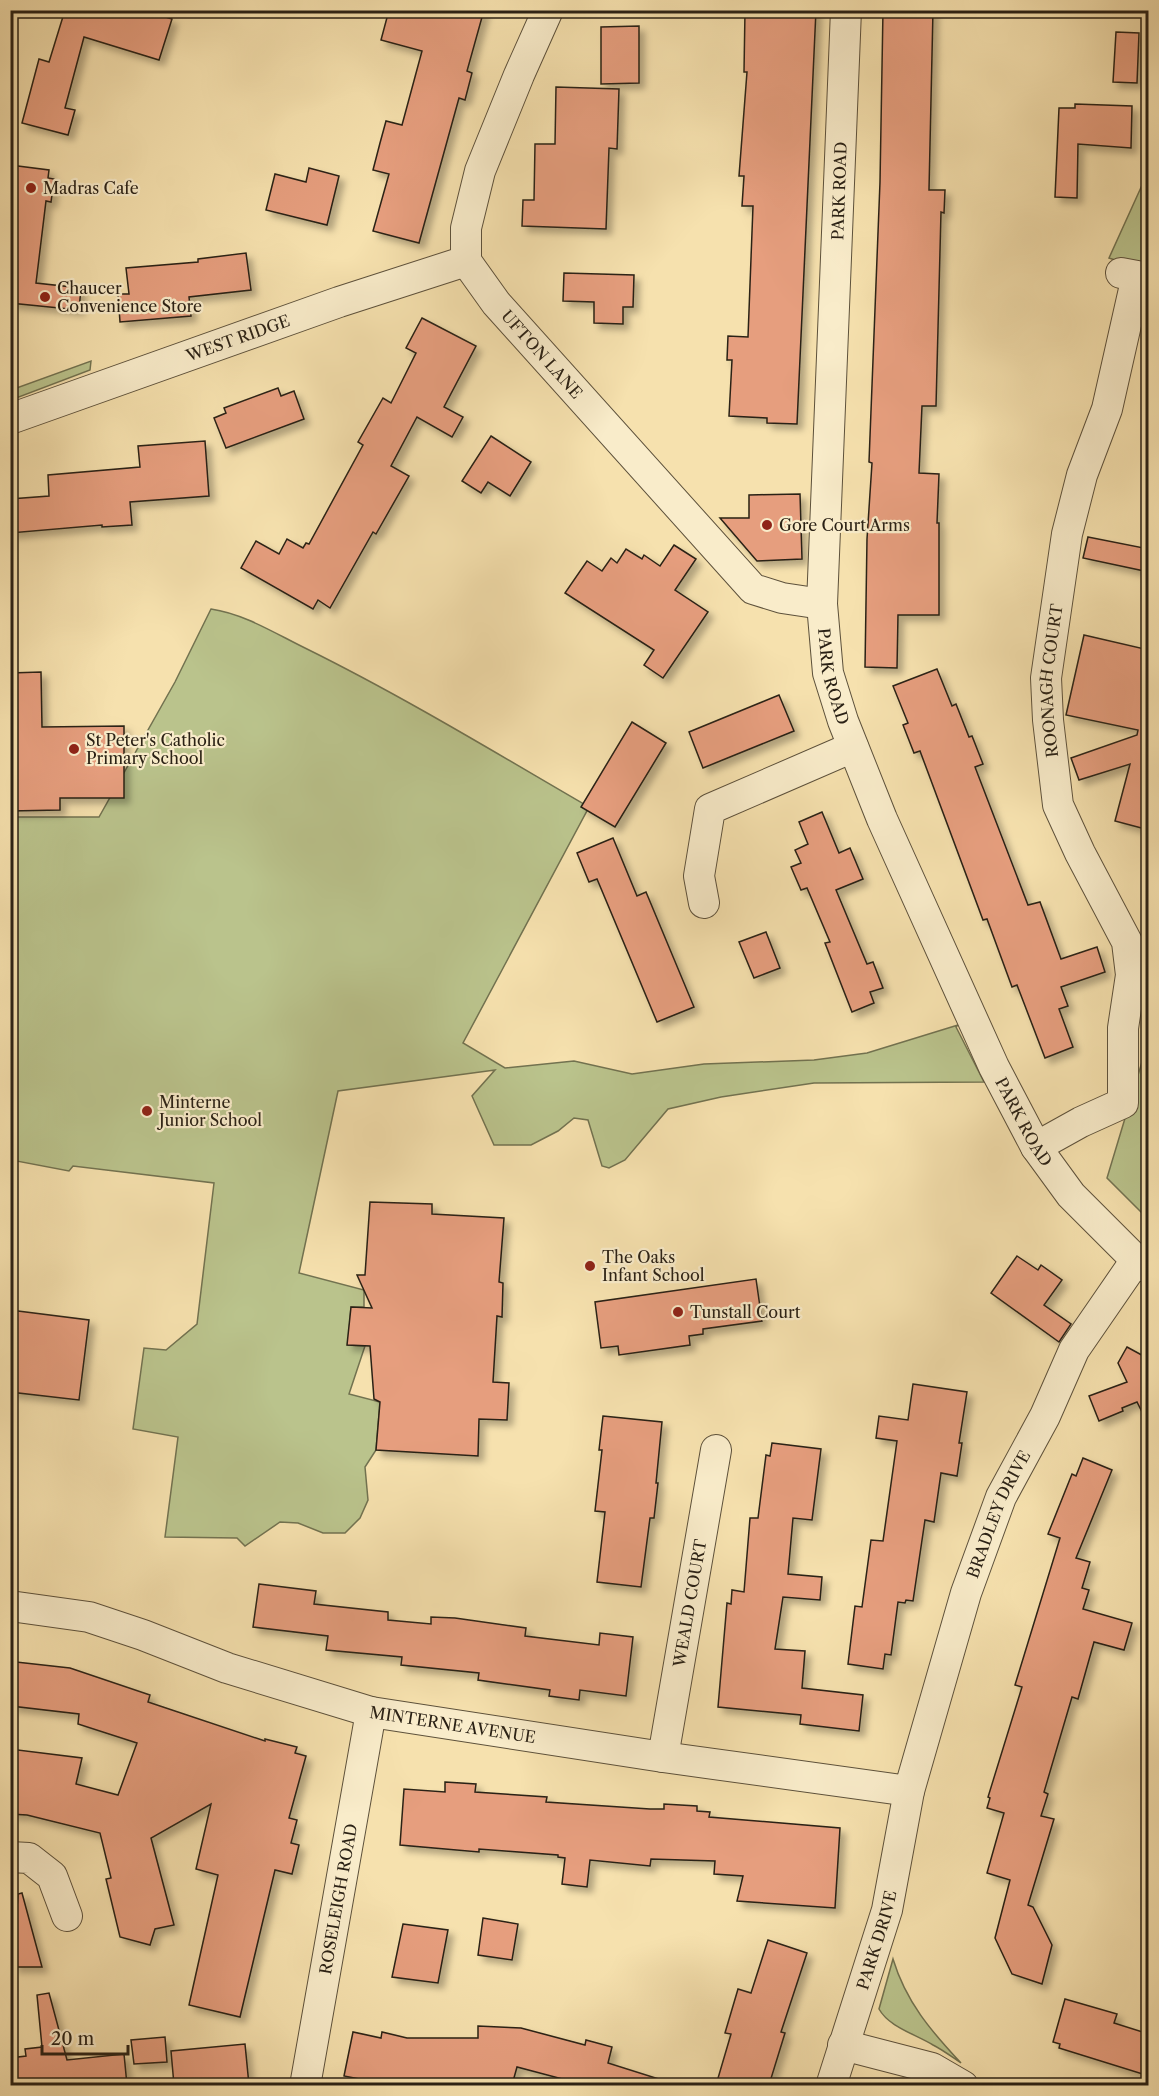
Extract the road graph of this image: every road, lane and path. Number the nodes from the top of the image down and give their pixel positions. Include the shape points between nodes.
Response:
1 (548, 10) edge
2 (846, 10) edge
3 (466, 261) junction
4 (1121, 273) dead end
5 (10, 419) edge
6 (822, 604) junction
7 (853, 747) junction
8 (704, 903) dead end
9 (1036, 1147) junction
10 (1142, 1264) edge
11 (716, 1450) dead end
12 (10, 1606) edge
13 (371, 1712) junction
14 (663, 1757) junction
15 (909, 1791) junction
16 (10, 1857) edge
17 (67, 1916) dead end
18 (843, 2045) junction
19 (305, 2085) edge
20 (831, 2085) edge
21 (963, 2085) edge

1 - 3 street via 480,171 466,228
2 - 6 street, PARK ROAD
3 - 5 street, WEST RIDGE
3 - 6 street, UFTON LANE via 496,303 753,590
4 - 9 street, ROONAGH COURT via 1137,276 1107,409 1082,475 1067,534 1046,678 1058,805 1127,942 1131,975 1122,1028 1123,1103
6 - 7 street, PARK ROAD via 828,673
7 - 8 street via 710,809 699,876
7 - 9 street, PARK ROAD via 959,993
9 - 10 street, PARK ROAD via 1071,1195
10 - 15 street, BRADLEY DRIVE via 1074,1350 1045,1416 1001,1497 966,1593
11 - 14 street, WEALD COURT
12 - 13 street, MINTERNE AVENUE via 89,1617 227,1668
13 - 14 street, MINTERNE AVENUE
13 - 19 street, ROSELEIGH ROAD
14 - 15 street, MINTERNE AVENUE
15 - 18 street, PARK DRIVE via 887,1910
16 - 17 street via 29,1858 52,1876
18 - 20 street, PARK DRIVE
18 - 21 street via 932,2068

